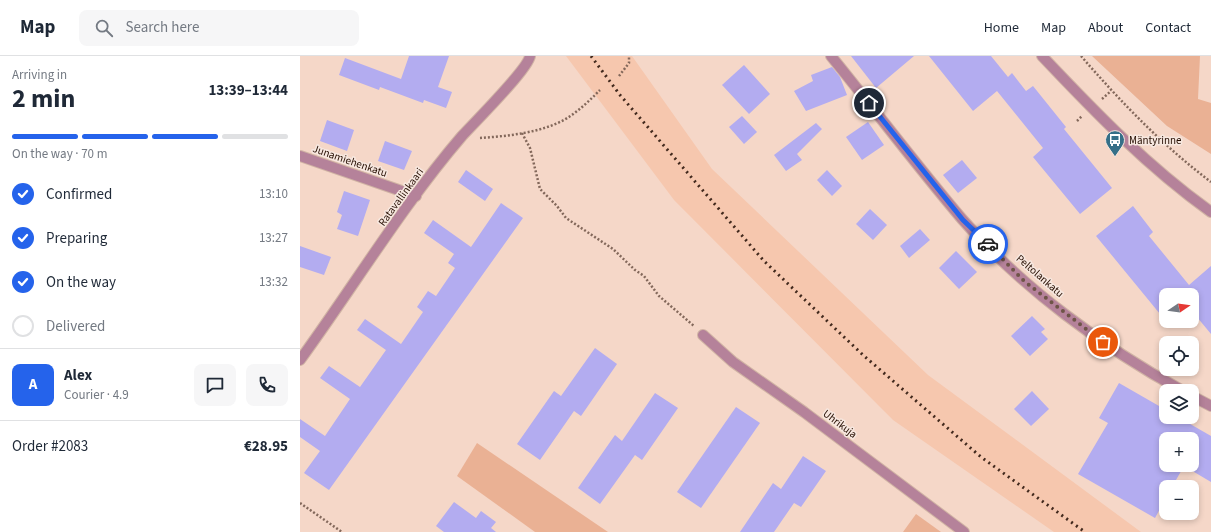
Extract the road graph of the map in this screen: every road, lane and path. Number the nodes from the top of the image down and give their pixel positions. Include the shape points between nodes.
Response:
1 (530, 56) edge
2 (629, 56) edge
3 (831, 56) edge
4 (1042, 56) edge
5 (1081, 56) edge
6 (619, 76) dead end
7 (600, 90) dead end
8 (522, 133) junction
9 (461, 137) junction
10 (300, 156) edge
11 (1211, 182) edge
12 (416, 196) junction
13 (1211, 212) edge
14 (703, 335) joint
15 (300, 360) edge
16 (1171, 384) edge
17 (1199, 400) edge
18 (1211, 406) edge
19 (300, 503) edge
20 (342, 532) edge
21 (964, 532) edge

1 - 9 street, Ratavallinkaari via 522,70
2 - 6 path via 629,63
3 - 16 street, Peltolankatu via 963,220 1024,281 1091,334
4 - 13 street via 1138,153
5 - 11 path via 1143,124
7 - 8 path via 564,120
8 - 9 path via 476,139
8 - 14 path via 530,148 540,189 566,218 613,249 634,270 644,276 659,296
9 - 12 street, Ratavallinkaari
10 - 12 street, Junamiehenkatu
12 - 15 street, Ratavallinkaari
14 - 21 street, Uhrikuja via 733,362
17 - 18 street
19 - 20 path

